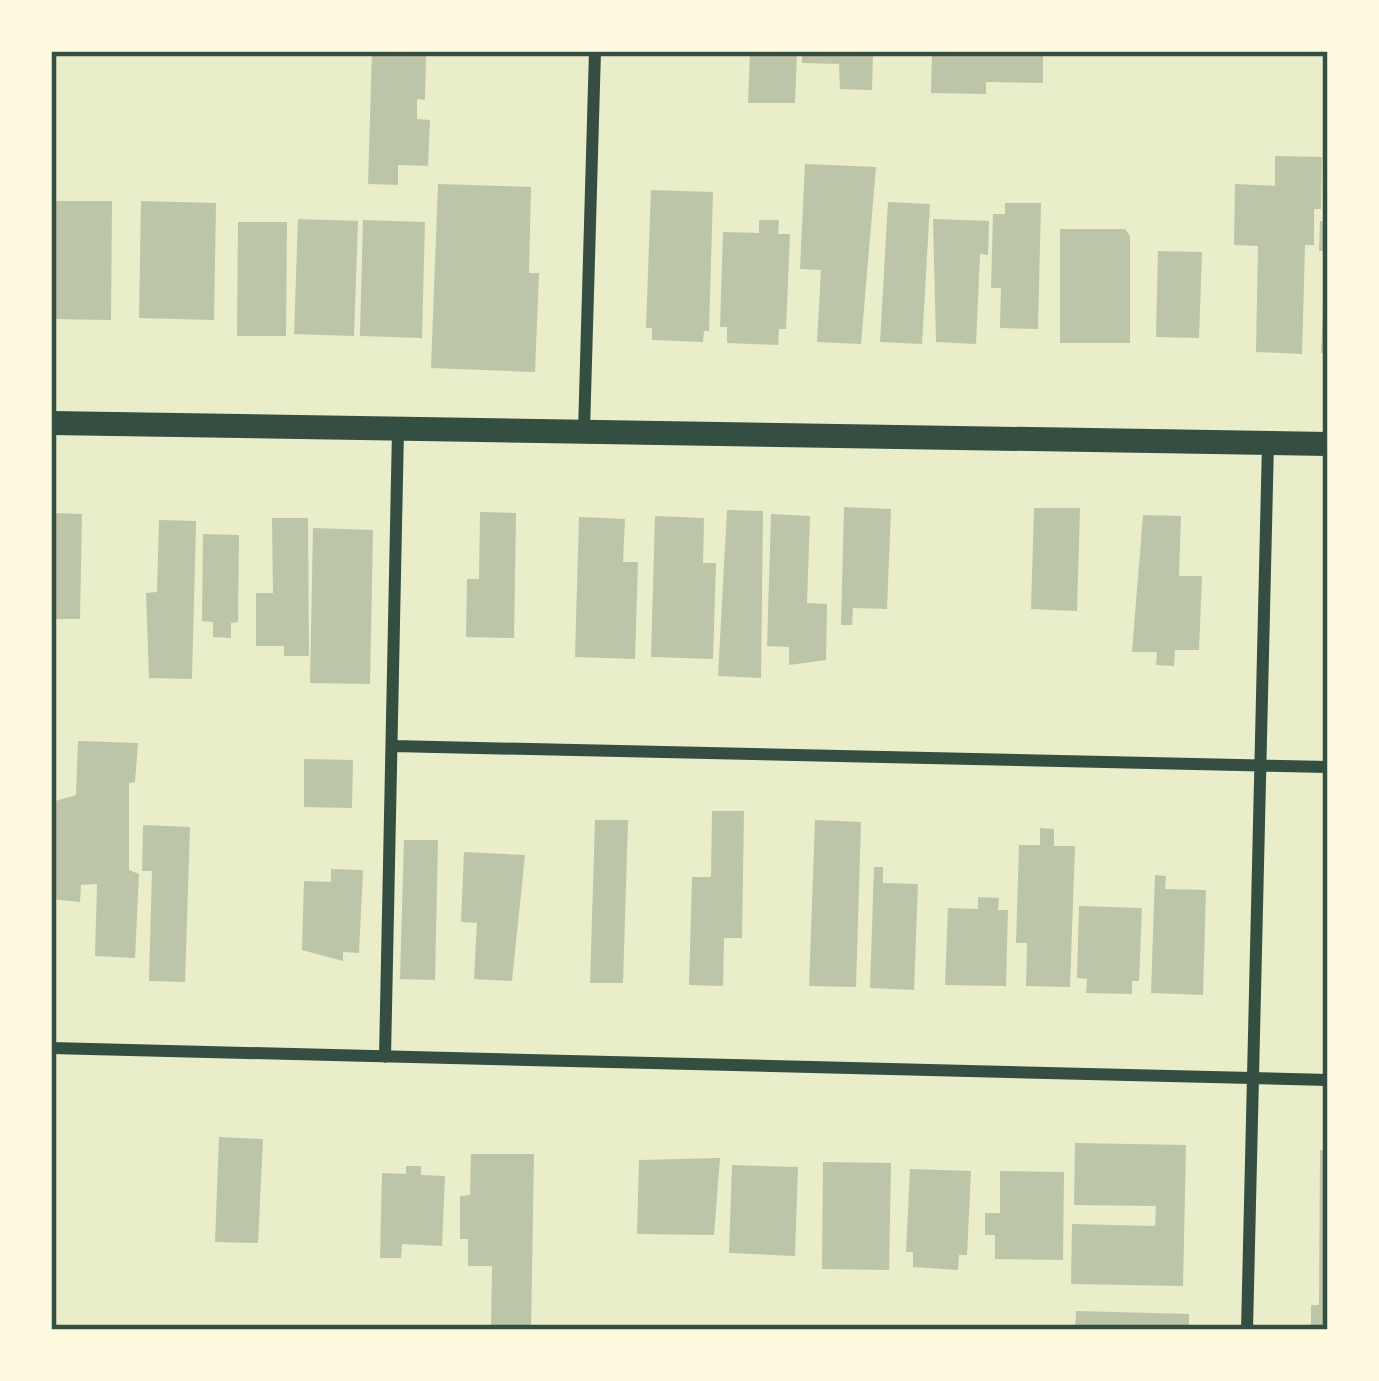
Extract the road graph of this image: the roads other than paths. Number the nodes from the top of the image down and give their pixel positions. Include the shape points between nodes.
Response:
1 (595, 51) edge
2 (51, 423) edge
3 (398, 428) junction
4 (584, 433) junction
5 (1268, 443) junction
6 (1328, 444) edge
7 (393, 746) junction
8 (1260, 765) junction
9 (1328, 766) edge
10 (51, 1048) edge
11 (385, 1057) junction
12 (1252, 1078) junction
13 (1328, 1080) edge
14 (1247, 1330) edge

1 - 4 street
2 - 3 main road
3 - 4 main road
3 - 7 street
4 - 5 main road
5 - 6 main road
5 - 8 street
7 - 8 street
7 - 11 street
8 - 9 street
8 - 12 street
10 - 11 street
11 - 12 street
12 - 13 street
12 - 14 street

